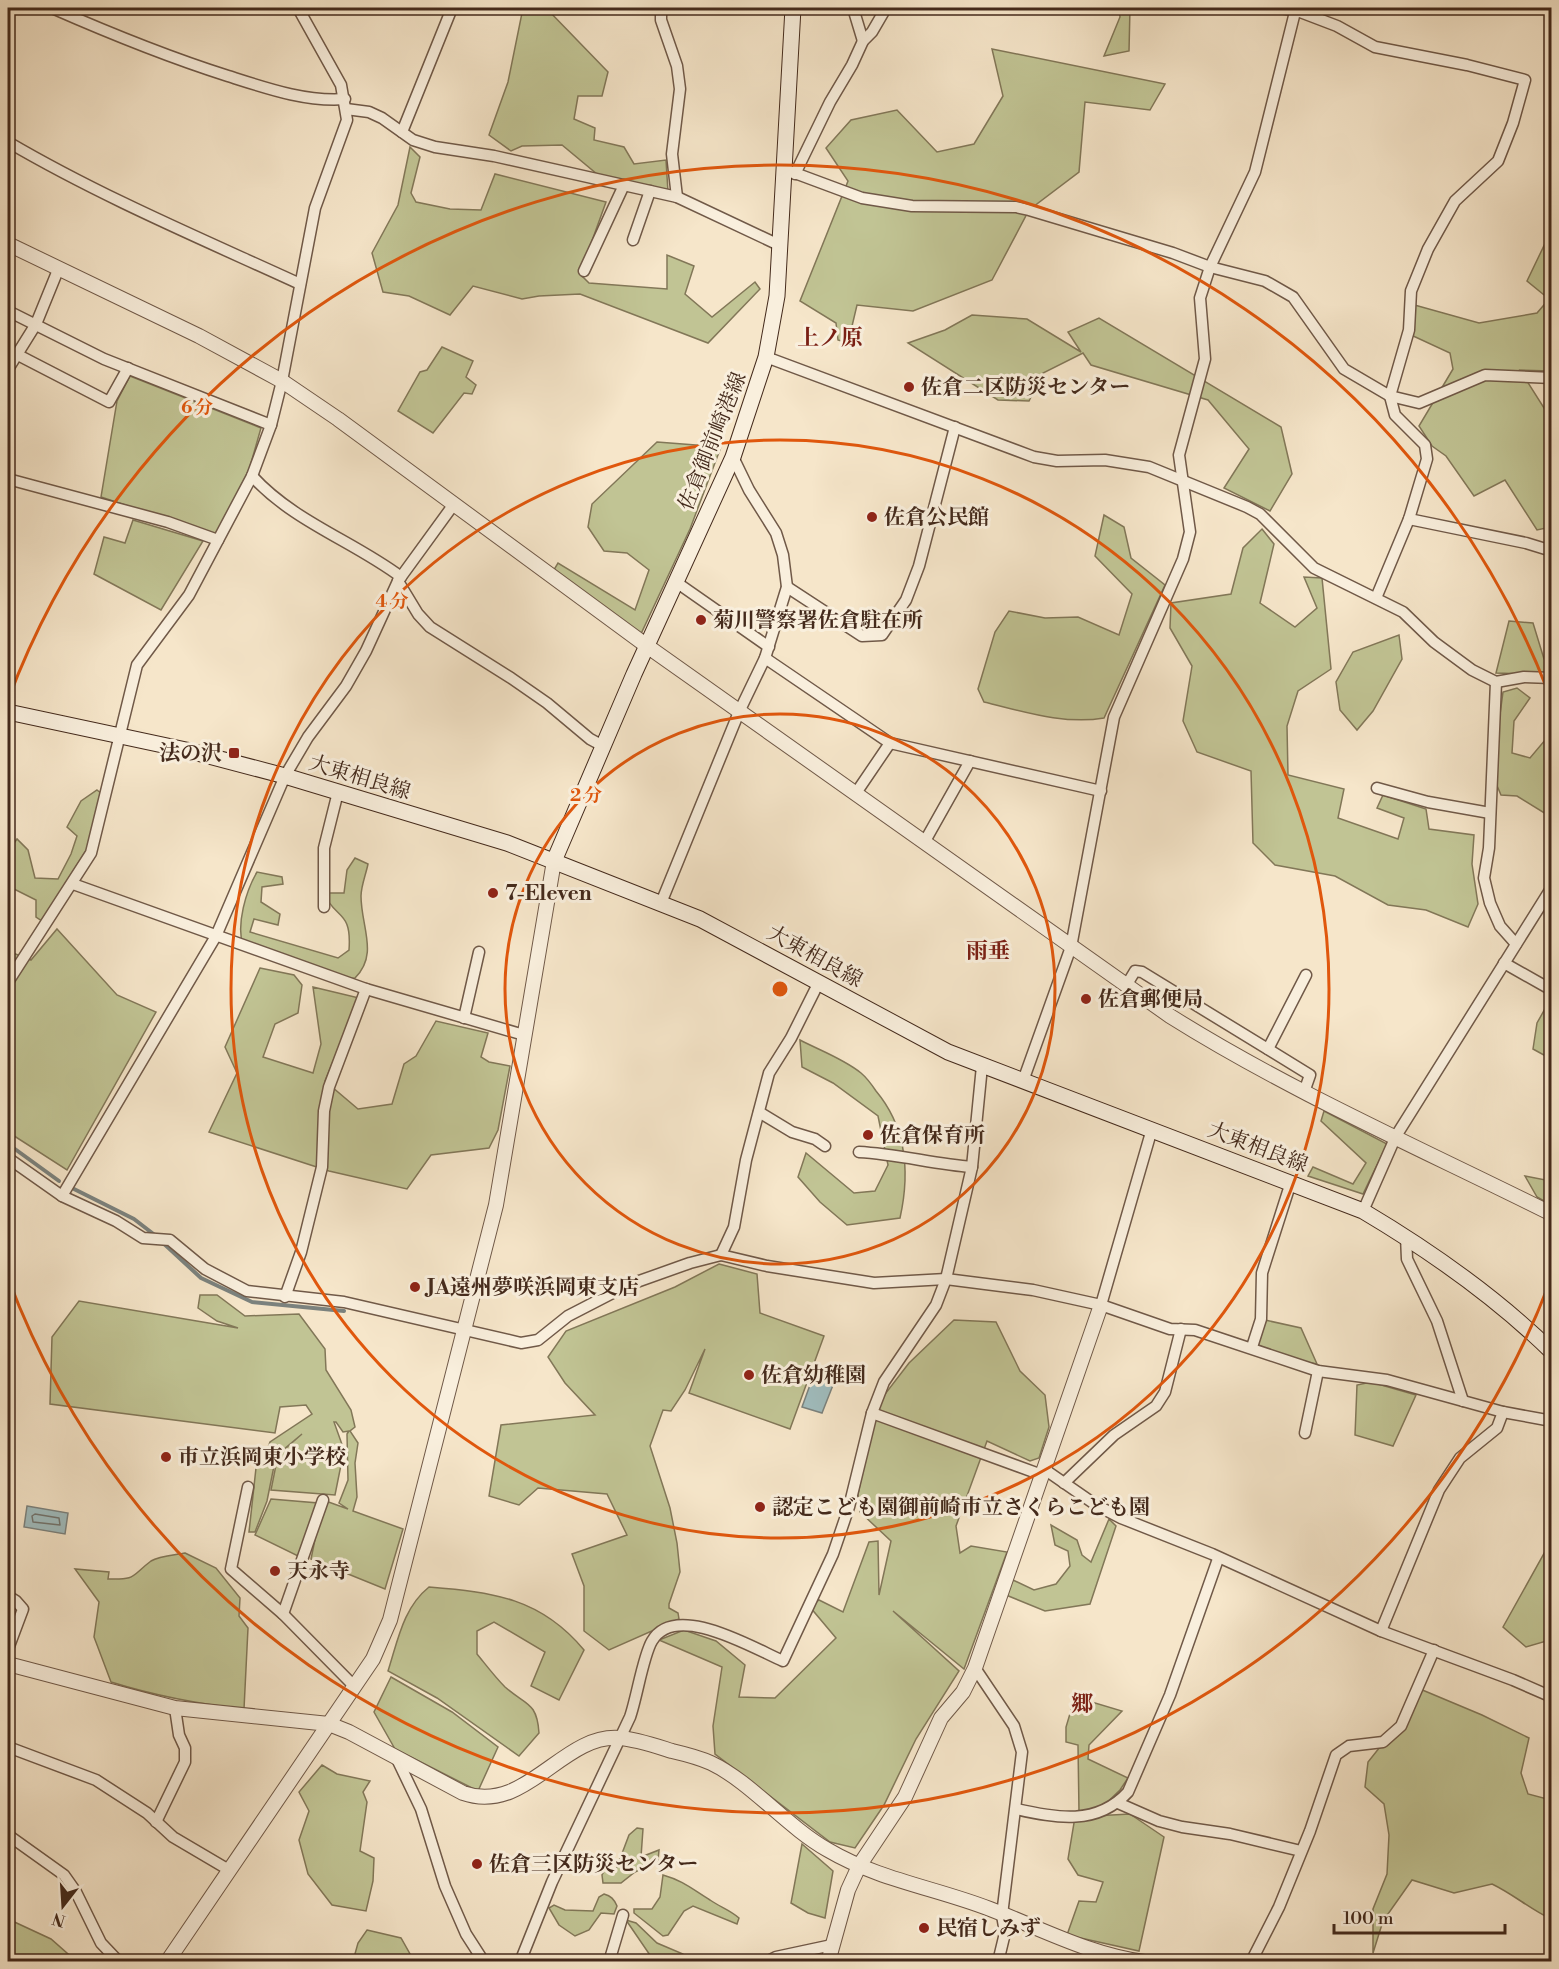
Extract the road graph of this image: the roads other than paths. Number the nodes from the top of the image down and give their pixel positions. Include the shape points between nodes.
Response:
1 (52, 8) edge
2 (298, 8) edge
3 (452, 8) edge
4 (661, 8) edge
5 (793, 8) edge
6 (854, 8) edge
7 (886, 8) edge
8 (1279, 8) edge
9 (1296, 9) edge
10 (863, 41) junction
11 (345, 104) junction
12 (402, 132) junction
13 (8, 142) edge
14 (789, 172) junction
15 (624, 185) junction
16 (650, 191) junction
17 (677, 197) junction
18 (633, 240) dead end
19 (8, 244) edge
20 (779, 245) junction
21 (1210, 267) junction
22 (58, 270) junction
23 (584, 271) dead end
24 (300, 284) junction
25 (8, 311) edge
26 (36, 324) junction
27 (18, 355) junction
28 (766, 357) junction
29 (128, 368) junction
30 (8, 369) edge
31 (1551, 378) edge
32 (282, 381) junction
33 (1390, 396) junction
34 (271, 425) junction
35 (955, 427) junction
36 (733, 457) junction
37 (252, 476) junction
38 (8, 478) edge
39 (1180, 479) junction
40 (454, 504) junction
41 (1409, 519) junction
42 (218, 540) junction
43 (1551, 551) edge
44 (400, 579) junction
45 (676, 582) junction
46 (787, 587) junction
47 (1376, 598) junction
48 (647, 646) junction
49 (769, 647) junction
50 (765, 658) junction
51 (1551, 678) edge
52 (1496, 682) junction
53 (8, 712) edge
54 (739, 712) junction
55 (121, 737) junction
56 (890, 744) junction
57 (603, 746) junction
58 (970, 761) junction
59 (285, 776) junction
60 (1377, 788) dead end
61 (1101, 791) junction
62 (338, 792) junction
63 (856, 793) junction
64 (1490, 813) junction
65 (925, 841) junction
66 (554, 861) junction
67 (73, 884) junction
68 (1551, 887) edge
69 (661, 903) junction
70 (324, 908) dead end
71 (216, 936) junction
72 (1516, 944) junction
73 (1071, 947) junction
74 (479, 952) dead end
75 (1504, 963) junction
76 (1306, 975) dead end
77 (8, 982) edge
78 (819, 982) junction
79 (1551, 985) edge
80 (1126, 986) junction
81 (366, 989) junction
82 (464, 1018) junction
83 (524, 1035) junction
84 (1268, 1049) junction
85 (982, 1066) junction
86 (1023, 1081) junction
87 (1304, 1092) junction
88 (759, 1112) junction
89 (1152, 1129) junction
90 (1396, 1136) junction
91 (825, 1146) dead end
92 (859, 1152) dead end
93 (8, 1158) edge
94 (972, 1167) junction
95 (1291, 1182) junction
96 (62, 1196) junction
97 (1363, 1211) junction
98 (1551, 1214) edge
99 (1406, 1236) junction
100 (721, 1255) junction
101 (946, 1279) junction
102 (285, 1297) junction
103 (1101, 1305) junction
104 (465, 1328) junction
105 (1181, 1329) junction
106 (1252, 1347) junction
107 (1551, 1352) edge
108 (1318, 1371) junction
109 (1463, 1401) junction
110 (1503, 1412) junction
111 (872, 1413) junction
112 (1551, 1422) edge
113 (1305, 1433) dead end
114 (1043, 1472) junction
115 (1064, 1483) junction
116 (248, 1487) dead end
117 (323, 1500) dead end
118 (1218, 1559) junction
119 (8, 1596) edge
120 (283, 1614) junction
121 (1381, 1631) junction
122 (8, 1649) edge
123 (1434, 1650) junction
124 (8, 1664) edge
125 (975, 1668) junction
126 (354, 1686) junction
127 (1551, 1697) edge
128 (175, 1708) junction
129 (329, 1724) junction
130 (618, 1738) junction
131 (8, 1747) edge
132 (397, 1759) junction
133 (1118, 1803) junction
134 (1016, 1809) junction
135 (156, 1822) junction
136 (8, 1835) edge
137 (1301, 1851) junction
138 (859, 1866) junction
139 (229, 1870) junction
140 (623, 1915) dead end
141 (1002, 1915) junction
142 (831, 1945) junction
143 (119, 1962) edge
144 (167, 1962) edge
145 (484, 1962) edge
146 (520, 1962) edge
147 (609, 1962) edge
148 (766, 1962) edge
149 (828, 1962) edge
150 (998, 1962) edge
151 (1144, 1962) edge
152 (1251, 1962) edge

1 - 11 street via 190,64 268,89
2 - 11 street via 341,85
3 - 12 street
4 - 17 street via 681,88 672,154
5 - 14 main road, 佐倉御前崎港線
6 - 10 street
7 - 10 street
8 - 9 street
9 - 21 street via 1255,172
9 - 33 street via 1374,46 1525,80 1514,123 1498,161 1455,201 1428,249 1411,291 1409,330
10 - 14 street
11 - 12 street via 382,118
11 - 24 street via 347,120 315,208
12 - 15 street via 435,147
13 - 24 street via 55,170
14 - 20 main road, 佐倉御前崎港線
14 - 21 street via 862,198 1023,209
15 - 16 street
15 - 23 street
16 - 17 street
16 - 18 street
17 - 20 street
19 - 22 street
20 - 28 main road, 佐倉御前崎港線 via 777,296
21 - 33 street via 1265,281 1293,297 1344,369
21 - 39 street via 1200,298 1205,359 1179,455
22 - 26 street
22 - 32 street via 199,336
24 - 32 street
25 - 26 street
26 - 27 street
26 - 29 street
27 - 29 street via 109,402
27 - 30 street
28 - 35 street
28 - 36 main road, 佐倉御前崎港線
29 - 34 street
31 - 33 street via 1485,375 1419,403
32 - 34 street
32 - 40 street
33 - 41 street via 1395,415 1425,445 1427,459
34 - 37 street
35 - 39 street via 1034,457 1057,461 1105,460 1149,467
35 - 46 street via 919,566 906,600 882,635 862,636
36 - 45 main road, 佐倉御前崎港線
36 - 46 street via 776,533
37 - 42 street
37 - 44 street via 315,527 380,561
38 - 42 street via 168,522
39 - 47 street via 1260,514 1314,568
39 - 61 street via 1190,532 1183,559 1114,717
40 - 44 street
40 - 48 street
41 - 43 street
41 - 47 street
42 - 55 street via 189,595 137,665
44 - 57 street via 418,614 430,627 511,678
44 - 59 street via 346,686
45 - 48 main road, 佐倉御前崎港線
45 - 49 street
46 - 49 street
47 - 52 street via 1403,612 1434,642
48 - 54 street
48 - 57 main road, 佐倉御前崎港線
49 - 50 street
50 - 54 street
50 - 56 street
51 - 52 street
52 - 64 street
53 - 55 main road, 大東相良線
54 - 63 street
54 - 69 street
55 - 59 main road, 大東相良線
55 - 67 street via 91,853
56 - 58 street
56 - 63 street
57 - 66 main road, 佐倉御前崎港線
58 - 61 street
58 - 65 street
59 - 62 main road, 大東相良線
59 - 71 street
60 - 64 street
61 - 73 street
62 - 66 main road, 大東相良線
62 - 70 street via 324,848
63 - 65 street
64 - 72 street via 1484,878 1500,926
65 - 73 street
66 - 69 main road, 大東相良線
66 - 83 street
67 - 71 street
67 - 77 street
68 - 72 street
69 - 78 main road, 大東相良線 via 742,940
71 - 81 street
71 - 96 street
72 - 75 street
73 - 80 street
73 - 86 street
74 - 82 street
75 - 79 street via 1550,989
75 - 90 street
76 - 84 street
78 - 85 main road, 大東相良線 via 948,1052
78 - 88 street via 769,1073
80 - 84 street via 1135,971 1142,972
80 - 87 street via 1218,1047
81 - 82 street
81 - 102 street via 329,1087 322,1167 301,1252
82 - 83 street
83 - 104 street via 498,1196
84 - 87 street via 1310,1075
85 - 86 main road, 大東相良線
85 - 94 street
86 - 89 main road, 大東相良線
87 - 90 street
88 - 91 street
88 - 100 street via 734,1227
89 - 95 main road, 大東相良線
89 - 103 street
90 - 97 street
90 - 98 street
92 - 94 street
93 - 96 street
94 - 101 street
95 - 97 main road, 大東相良線
95 - 106 street via 1262,1273 1261,1319
96 - 102 street via 143,1238 170,1240 231,1285 247,1292
97 - 99 main road, 大東相良線
99 - 107 main road, 大東相良線 via 1468,1279
99 - 109 street via 1407,1259 1437,1321
100 - 101 street via 873,1283
100 - 104 street via 628,1286 568,1316 538,1340 521,1343
101 - 103 street via 1033,1290
101 - 111 street via 936,1305 884,1382
102 - 104 street via 344,1302
103 - 105 street via 1170,1329
103 - 114 street
104 - 126 street via 390,1620 373,1659
105 - 106 street
105 - 115 street via 1165,1392 1156,1406 1114,1435
106 - 108 street
108 - 109 street via 1387,1380
108 - 113 street
109 - 110 street
110 - 112 street
110 - 121 street via 1497,1428 1460,1458 1439,1490
111 - 114 street
111 - 130 street via 833,1554 783,1661 713,1630 680,1624 655,1636 650,1643 639,1692
114 - 115 street
114 - 125 street
115 - 118 street via 1121,1518
116 - 120 street via 231,1569
117 - 120 street
118 - 121 street
118 - 133 street via 1170,1695 1128,1792
119 - 122 street via 23,1610
120 - 126 street
121 - 123 street
123 - 127 street
123 - 137 street via 1401,1726 1392,1736 1374,1745 1348,1746 1336,1755
124 - 128 street
125 - 134 street via 1015,1728 1022,1752
125 - 138 street via 963,1692 941,1718 905,1797
126 - 129 street
128 - 129 street
128 - 135 street via 185,1762
129 - 132 street
129 - 139 street
130 - 132 street via 591,1743 497,1797 479,1798 463,1792
130 - 138 street via 711,1763 827,1850
130 - 146 street
131 - 135 street via 96,1780
132 - 145 street via 421,1809 445,1886 466,1934
133 - 134 street via 1106,1810 1060,1818
133 - 137 street via 1159,1821
134 - 141 street
135 - 139 street via 173,1837
136 - 143 street via 64,1875 101,1943
137 - 152 street
138 - 141 street
138 - 142 street
139 - 144 street
140 - 147 street
141 - 150 street via 1005,1933
141 - 151 street via 1072,1944 1115,1958
142 - 148 street
142 - 149 street

